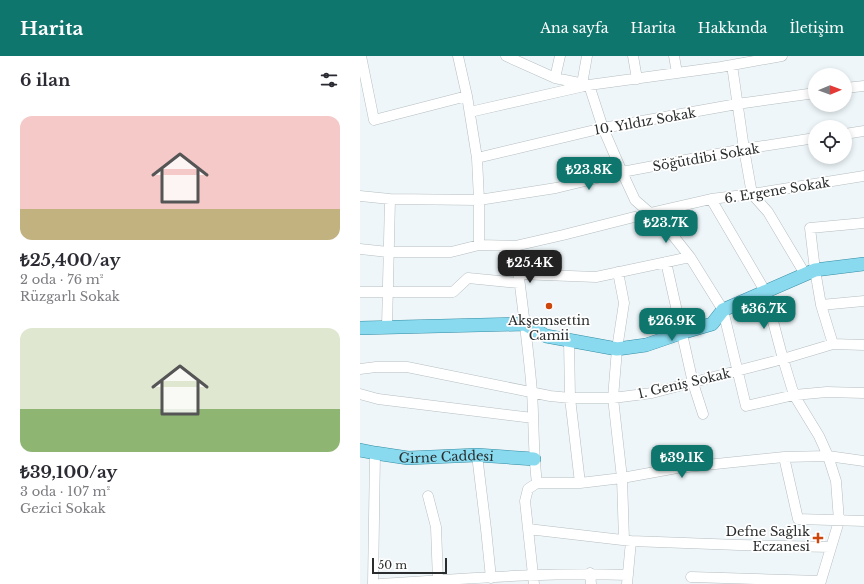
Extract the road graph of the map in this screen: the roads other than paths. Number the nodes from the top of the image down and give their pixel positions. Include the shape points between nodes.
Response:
1 (361, 56) edge
2 (458, 56) edge
3 (560, 56) edge
4 (587, 56) edge
5 (633, 56) edge
6 (674, 56) edge
7 (719, 56) edge
8 (782, 56) edge
9 (510, 57) edge
10 (755, 59) edge
11 (732, 65) junction
12 (721, 67) junction
13 (677, 73) junction
14 (555, 78) junction
15 (636, 79) junction
16 (586, 85) junction
17 (864, 86) edge
18 (852, 87) edge
19 (808, 94) edge
20 (467, 96) junction
21 (737, 104) junction
22 (470, 112) junction
23 (604, 128) junction
24 (864, 131) edge
25 (852, 133) edge
26 (808, 139) edge
27 (744, 150) junction
28 (477, 158) junction
29 (622, 172) junction
30 (864, 176) edge
31 (752, 194) junction
32 (360, 196) edge
33 (390, 199) junction
34 (711, 199) junction
35 (479, 200) junction
36 (650, 213) junction
37 (864, 222) edge
38 (479, 245) junction
39 (515, 246) junction
40 (360, 249) edge
41 (388, 252) junction
42 (690, 257) junction
43 (666, 262) junction
44 (864, 264) edge
45 (618, 272) junction
46 (810, 272) junction
47 (519, 278) junction
48 (765, 291) junction
49 (360, 292) edge
50 (388, 292) junction
51 (864, 301) edge
52 (821, 305) junction
53 (723, 310) junction
54 (525, 324) junction
55 (387, 327) junction
56 (360, 328) edge
57 (681, 333) junction
58 (569, 340) junction
59 (833, 344) junction
60 (864, 345) edge
61 (617, 349) junction
62 (783, 359) junction
63 (360, 369) edge
64 (737, 371) junction
65 (693, 383) junction
66 (532, 392) junction
67 (864, 392) edge
68 (360, 394) edge
69 (794, 394) junction
70 (570, 398) junction
71 (613, 398) junction
72 (703, 414) dead end
73 (532, 418) junction
74 (360, 450) edge
75 (375, 454) junction
76 (478, 455) junction
77 (828, 456) junction
78 (784, 457) junction
79 (534, 460) junction
80 (864, 462) edge
81 (622, 478) junction
82 (536, 483) junction
83 (580, 483) junction
84 (428, 496) dead end
85 (839, 521) junction
86 (864, 521) edge
87 (528, 529) junction
88 (628, 540) junction
89 (831, 547) junction
90 (590, 573) junction
91 (691, 577) dead end
92 (491, 578) junction
93 (534, 579) edge
94 (628, 579) edge
95 (438, 581) junction
96 (820, 582) edge
97 (373, 584) edge
98 (380, 584) edge
99 (592, 584) edge

1 - 20 street via 374,120
2 - 20 street
3 - 14 street
4 - 16 street
5 - 15 street
6 - 13 street
7 - 12 street
8 - 10 street
9 - 14 street
10 - 11 street
11 - 12 street
11 - 21 street
12 - 13 street
13 - 15 street
14 - 16 street
15 - 16 street
16 - 22 street
16 - 23 street
17 - 18 street
19 - 21 street, 10. Yıldız Sokak
20 - 22 street
21 - 23 street, 10. Yıldız Sokak
21 - 27 street
22 - 28 street
23 - 28 street, 10. Yıldız Sokak
23 - 29 street
24 - 25 street
26 - 27 street, Söğütdibi Sokak
27 - 29 street, Söğütdibi Sokak
27 - 31 street
28 - 35 street
29 - 35 street, Söğütdibi Sokak via 556,188
29 - 36 street via 635,200
30 - 31 street, 6. Ergene Sokak
31 - 34 street, 6. Ergene Sokak
31 - 46 street via 768,212
32 - 33 street, Söğütdibi Sokak
33 - 35 street, Söğütdibi Sokak
33 - 41 street
34 - 36 street, 6. Ergene Sokak
34 - 48 street
35 - 38 street
36 - 39 street, 6. Ergene Sokak
36 - 42 street via 667,228
37 - 46 street via 810,228
38 - 39 street, 6. Ergene Sokak
38 - 41 street, 6. Ergene Sokak via 452,252
39 - 47 street
40 - 41 street, 6. Ergene Sokak
41 - 50 street
42 - 43 street
42 - 53 street
43 - 45 street
43 - 57 street
44 - 46 main road
45 - 47 street via 596,277
45 - 61 street via 624,303
46 - 48 main road
46 - 52 street
47 - 50 street via 468,278 453,292
47 - 54 street
48 - 53 main road
48 - 62 street
49 - 50 street
50 - 55 street
51 - 52 street
52 - 59 street
53 - 57 main road via 712,324
53 - 64 street
54 - 55 main road
54 - 58 main road via 546,336
54 - 66 street
55 - 56 main road
57 - 61 main road via 646,345
57 - 65 street
58 - 61 main road
58 - 70 street
59 - 60 street, 1. Geniş Sokak
59 - 62 street, 1. Geniş Sokak
61 - 71 street
62 - 64 street, 1. Geniş Sokak
62 - 69 street
63 - 66 street, 1. Geniş Sokak via 407,368
64 - 65 street, 1. Geniş Sokak
64 - 69 street via 746,406
65 - 71 street, 1. Geniş Sokak via 652,393
65 - 72 street
66 - 70 street, 1. Geniş Sokak
66 - 73 street
67 - 69 street
68 - 73 street via 378,399
69 - 77 street
70 - 71 street, 1. Geniş Sokak
70 - 83 street
71 - 81 street
73 - 79 street
74 - 75 main road, Girne Caddesi
75 - 76 main road, Girne Caddesi via 408,458
75 - 97 street
76 - 79 main road, Girne Caddesi
76 - 92 street
77 - 78 street
77 - 80 street
77 - 85 street via 836,481
78 - 81 street via 677,468
78 - 85 street via 798,519
79 - 82 street
81 - 83 street
81 - 88 street
82 - 83 street
82 - 87 street via 528,489 524,501
84 - 95 street via 436,527
85 - 86 street
85 - 89 street
87 - 88 street
87 - 93 street
88 - 89 street
88 - 94 street
89 - 96 street
90 - 93 street
90 - 94 street
90 - 99 street
91 - 96 street
92 - 93 street
92 - 95 street
95 - 98 street

